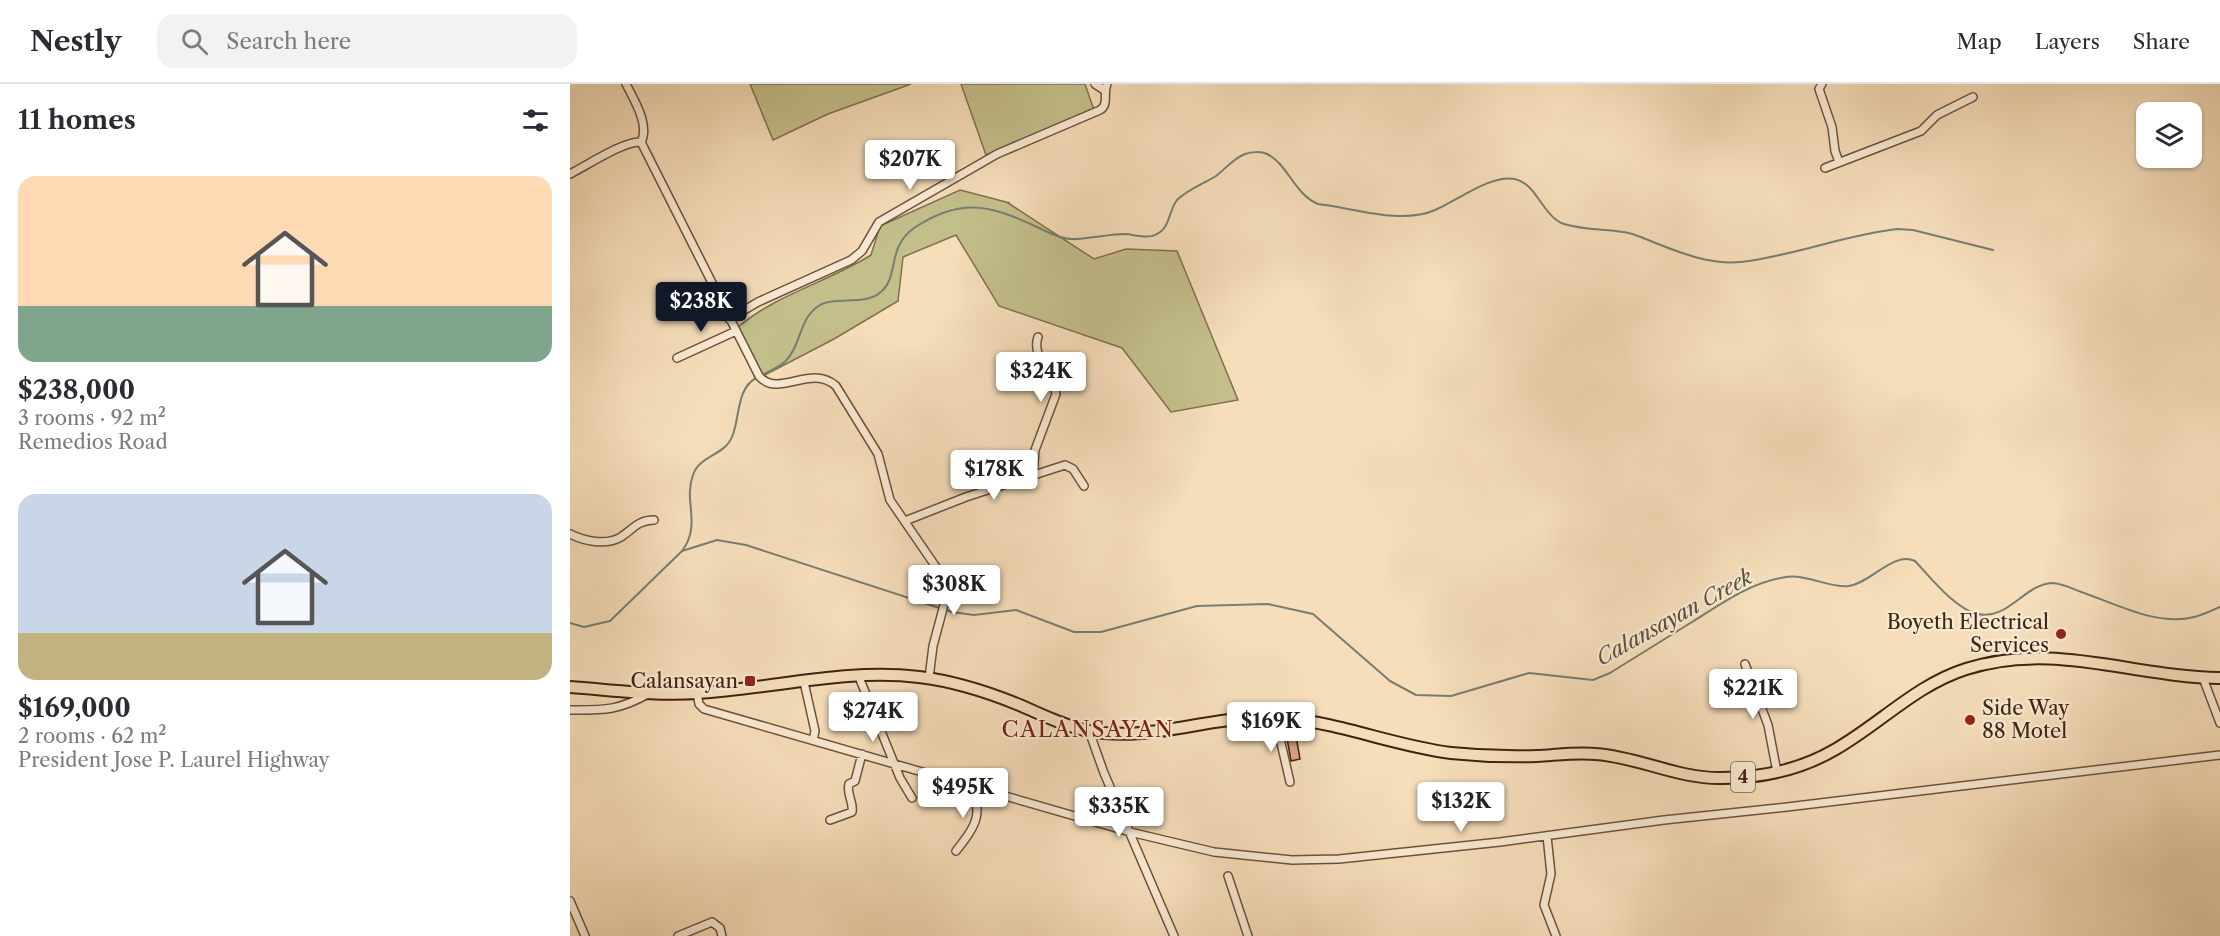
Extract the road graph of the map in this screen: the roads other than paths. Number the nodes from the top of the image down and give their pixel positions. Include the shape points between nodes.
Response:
1 (626, 84) edge
2 (1095, 84) edge
3 (1822, 84) edge
4 (1106, 87) edge
5 (1973, 97) dead end
6 (641, 142) junction
7 (1839, 162) junction
8 (1825, 168) dead end
9 (570, 174) edge
10 (729, 319) junction
11 (735, 331) junction
12 (1038, 337) dead end
13 (677, 358) dead end
14 (1033, 475) junction
15 (1084, 486) dead end
16 (654, 520) dead end
17 (905, 521) junction
18 (570, 534) edge
19 (1745, 664) dead end
20 (859, 677) junction
21 (929, 678) junction
22 (2203, 678) junction
23 (2220, 678) edge
24 (804, 681) junction
25 (570, 687) edge
26 (649, 693) junction
27 (697, 693) junction
28 (570, 710) edge
29 (1275, 717) junction
30 (2220, 723) edge
31 (1089, 731) junction
32 (813, 740) junction
33 (862, 754) junction
34 (2220, 755) edge
35 (895, 764) junction
36 (1777, 772) junction
37 (1290, 782) dead end
38 (967, 784) junction
39 (912, 798) dead end
40 (830, 820) dead end
41 (1130, 832) junction
42 (1547, 836) junction
43 (956, 851) dead end
44 (1228, 876) dead end
45 (570, 901) edge
46 (585, 936) edge
47 (678, 936) edge
48 (722, 936) edge
49 (1174, 936) edge
50 (1248, 936) edge
51 (1556, 936) edge

1 - 6 street via 644,125
2 - 4 street
3 - 7 street via 1819,89
4 - 10 street via 1100,110 997,154 879,222 862,251 850,260
5 - 7 street via 1938,114 1921,131
6 - 9 street via 615,150
6 - 10 street
7 - 8 street
10 - 11 street
11 - 13 street
11 - 17 street via 763,382 775,385 818,377 836,386 878,454 890,500
12 - 14 street via 1036,348 1055,384 1056,394 1035,450
14 - 15 street via 1070,466
14 - 17 street
16 - 18 street via 637,523 612,540 581,540
17 - 21 street via 947,582 948,593 936,631
19 - 36 street via 1768,725
20 - 21 highway, 4
20 - 24 highway, 4
20 - 35 street
21 - 31 highway, 4 via 975,688
22 - 23 highway, 4
22 - 30 street
22 - 36 highway, 4 via 2062,657 1989,663 1935,683 1833,751
24 - 27 highway, 4
24 - 32 street via 815,731
25 - 26 highway, 4
26 - 27 highway, 4
26 - 28 street via 608,710
27 - 32 street via 704,709
29 - 31 highway, 4 via 1138,732
29 - 36 highway, 4 via 1322,723 1447,753 1507,757 1593,753 1711,778
29 - 37 street
31 - 41 street
32 - 33 street
33 - 35 street
33 - 40 street via 858,776 847,789 852,812
34 - 42 street
35 - 38 street
35 - 39 street
38 - 41 street
38 - 43 street via 976,796 977,821
41 - 42 street via 1214,852 1292,860 1340,859
41 - 49 street
42 - 51 street via 1551,874 1544,905
44 - 50 street
45 - 46 street
47 - 48 street via 712,922 720,928

